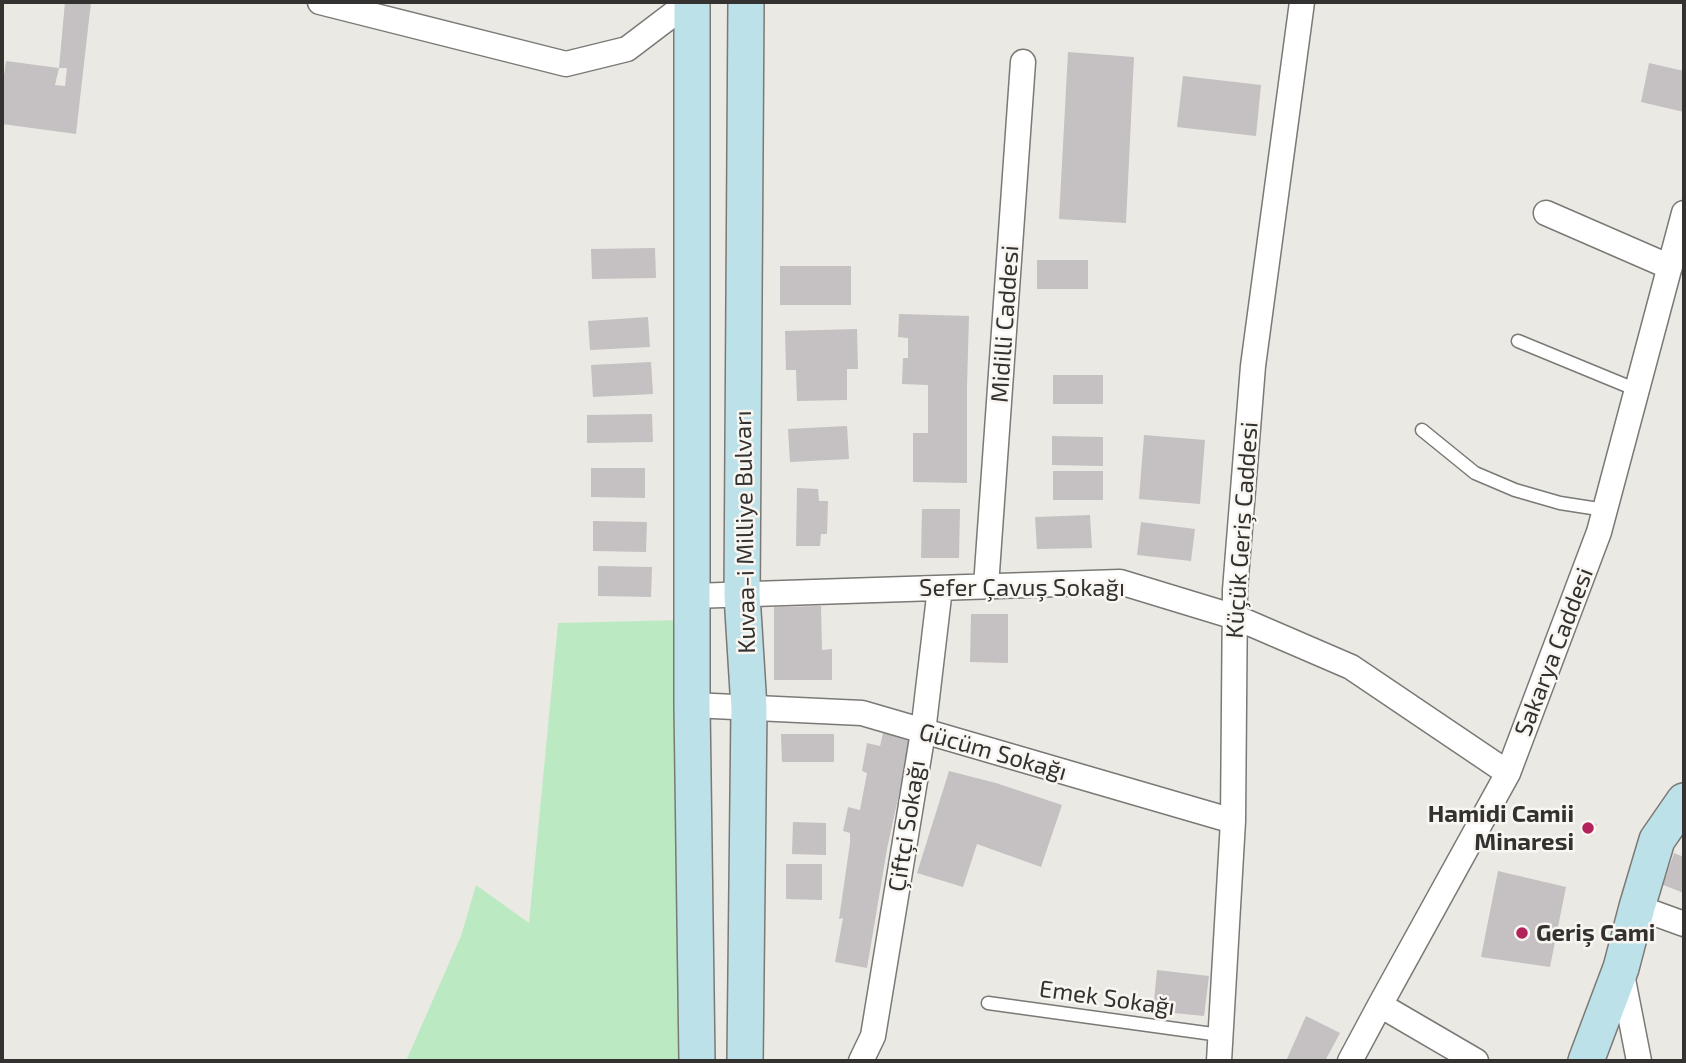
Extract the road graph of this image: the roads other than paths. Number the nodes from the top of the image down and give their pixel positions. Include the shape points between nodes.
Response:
1 (320, 2) edge
2 (691, 2) edge
3 (746, 2) edge
4 (1302, 2) edge
5 (1023, 62) dead end
6 (1546, 213) dead end
7 (1684, 213) edge
8 (1676, 263) edge
9 (1518, 341) dead end
10 (1637, 390) junction
11 (1422, 430) dead end
12 (1605, 510) junction
13 (986, 586) junction
14 (940, 587) junction
15 (742, 595) junction
16 (692, 596) junction
17 (1235, 617) junction
18 (692, 705) junction
19 (749, 708) junction
20 (923, 732) junction
21 (1508, 773) junction
22 (1684, 801) edge
23 (1233, 821) junction
24 (1637, 907) junction
25 (1684, 924) edge
26 (1621, 968) junction
27 (988, 1003) dead end
28 (1380, 1005) junction
29 (1220, 1035) junction
30 (697, 1061) edge
31 (745, 1061) edge
32 (861, 1061) edge
33 (1219, 1061) edge
34 (1350, 1061) edge
35 (1476, 1061) edge
36 (1586, 1061) edge
37 (1639, 1061) edge

1 - 2 street via 566,64 627,49
2 - 16 main road, Kuvaa-i Milliye Bulvarı
3 - 15 main road, Kuvaa-i Milliye Bulvarı
4 - 17 street, Küçük Geriş Caddesi via 1253,366
5 - 13 street, Midilli Caddesi
6 - 8 street
7 - 8 street, Sakarya Caddesi
8 - 10 street, Sakarya Caddesi
9 - 10 lane
10 - 12 street, Sakarya Caddesi
11 - 12 lane via 1475,472 1505,486 1560,503
12 - 21 street, Sakarya Caddesi
13 - 14 street, Sefer Çavuş Sokağı
13 - 17 street, Sefer Çavuş Sokağı via 1120,582
14 - 15 street, Sefer Çavuş Sokağı
14 - 20 street, Çiftçi Sokağı
15 - 16 street, Sefer Çavuş Sokağı
15 - 19 main road, Kuvaa-i Milliye Bulvarı
16 - 18 main road, Kuvaa-i Milliye Bulvarı
17 - 21 street, Sefer Çavuş Sokağı via 1351,667
17 - 23 street, Küçük Geriş Caddesi
18 - 19 street, Gücüm Sokağı
18 - 30 main road, Kuvaa-i Milliye Bulvarı
19 - 20 street, Gücüm Sokağı via 862,713
19 - 31 main road, Kuvaa-i Milliye Bulvarı
20 - 23 street, Gücüm Sokağı
20 - 32 street, Çiftçi Sokağı via 873,1036
21 - 28 street, Sakarya Caddesi
22 - 24 main road via 1657,840
23 - 29 street, Küçük Geriş Caddesi
24 - 25 street
24 - 26 main road
26 - 36 main road
26 - 37 street
27 - 29 lane, Emek Sokağı
28 - 34 street, Sakarya Caddesi
28 - 35 street
29 - 33 street, Küçük Geriş Caddesi

